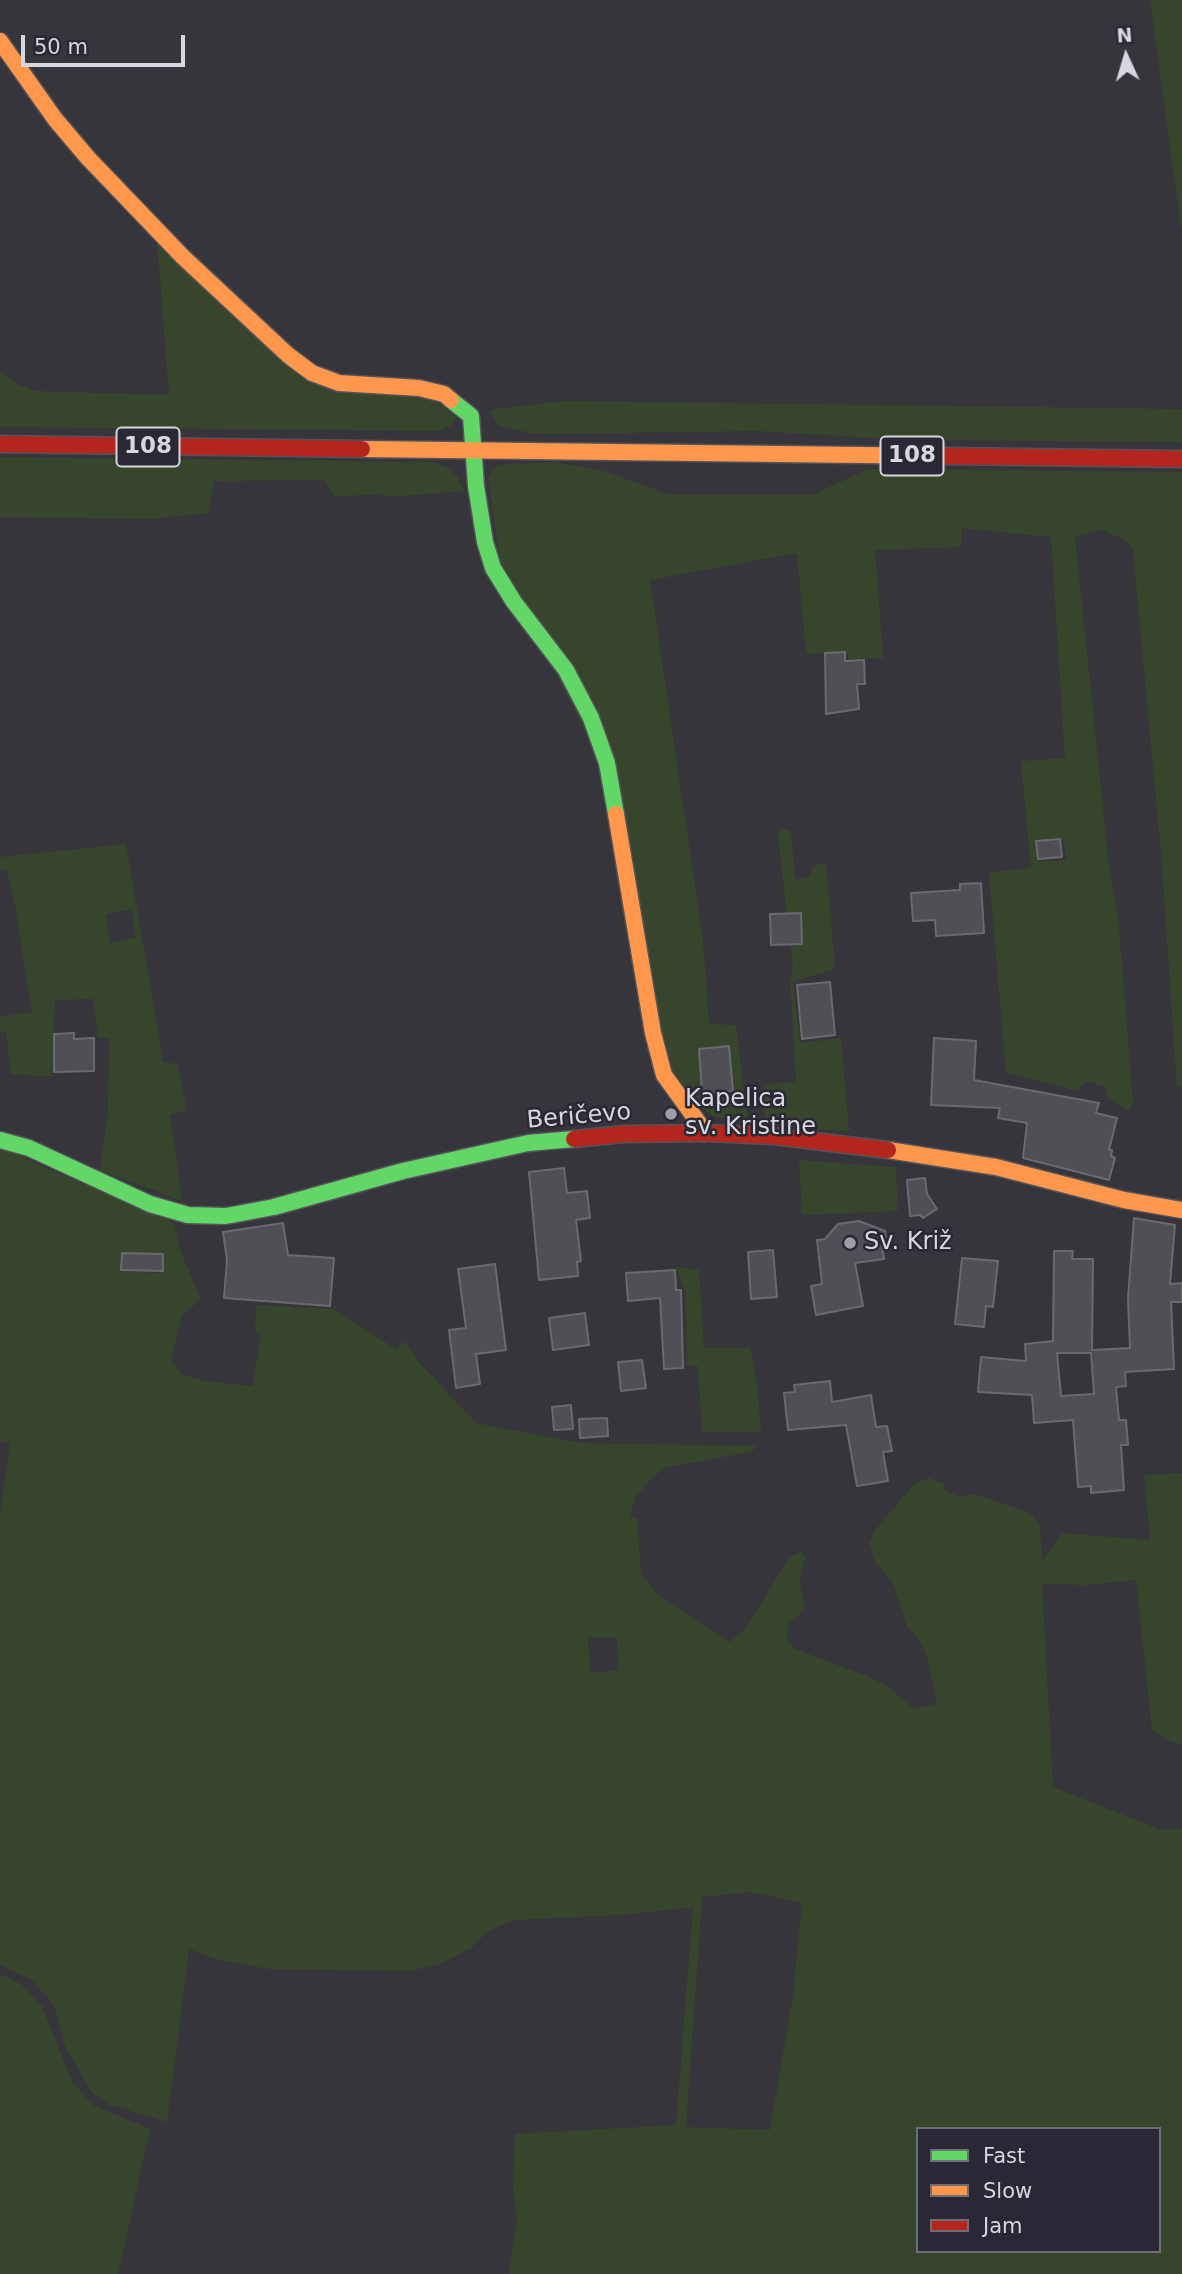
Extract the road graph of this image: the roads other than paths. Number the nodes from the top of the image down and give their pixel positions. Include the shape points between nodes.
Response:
1 (0, 41) edge
2 (0, 444) edge
3 (476, 452) junction
4 (1182, 459) edge
5 (706, 1133) junction
6 (0, 1140) edge
7 (1182, 1210) edge

1 - 3 street via 88,158 183,257 288,355 312,373 339,383 444,394 471,415
2 - 3 street, 108
3 - 4 street, 108
3 - 5 street via 476,486 493,568 580,691 607,762 653,1033 664,1074
5 - 6 street, Beričevo via 624,1133 528,1143 226,1216 188,1215 150,1204
5 - 7 street, Beričevo via 774,1136 914,1153

